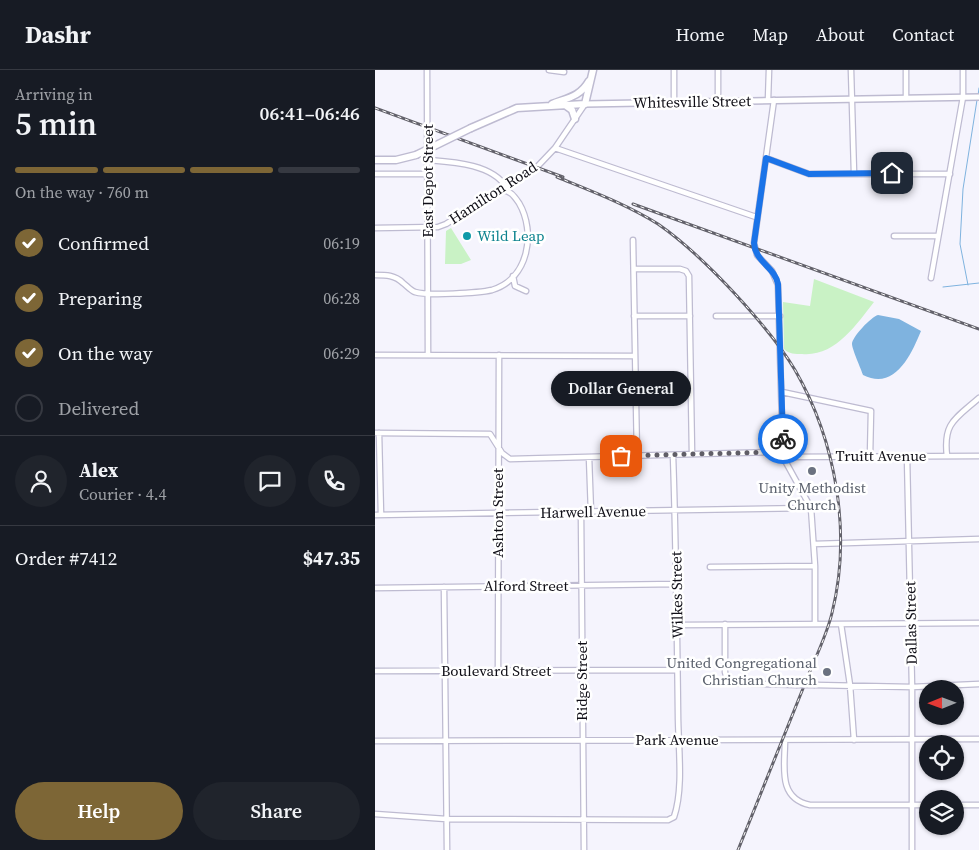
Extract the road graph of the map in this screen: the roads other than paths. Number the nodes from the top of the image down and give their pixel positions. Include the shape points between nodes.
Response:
1 (427, 70) edge
2 (549, 70) edge
3 (674, 70) edge
4 (718, 70) edge
5 (769, 70) edge
6 (851, 70) edge
7 (905, 70) edge
8 (963, 70) edge
9 (563, 72) dead end
10 (593, 72) edge
11 (963, 97) junction
12 (979, 97) edge
13 (905, 98) junction
14 (853, 99) junction
15 (771, 100) junction
16 (719, 101) junction
17 (674, 102) junction
18 (585, 104) junction
19 (565, 105) junction
20 (545, 106) junction
21 (575, 119) junction
22 (555, 148) junction
23 (766, 158) junction
24 (375, 160) edge
25 (428, 160) junction
26 (854, 173) junction
27 (375, 174) edge
28 (428, 174) junction
29 (950, 174) junction
30 (519, 179) junction
31 (504, 188) junction
32 (514, 197) junction
33 (756, 216) junction
34 (375, 228) edge
35 (428, 228) junction
36 (894, 236) dead end
37 (939, 236) junction
38 (633, 240) dead end
39 (634, 269) junction
40 (375, 275) edge
41 (513, 276) junction
42 (931, 278) dead end
43 (526, 291) dead end
44 (428, 293) junction
45 (635, 316) junction
46 (690, 316) junction
47 (716, 316) dead end
48 (780, 316) junction
49 (375, 355) edge
50 (428, 355) junction
51 (499, 355) junction
52 (635, 356) junction
53 (781, 392) junction
54 (979, 398) edge
55 (377, 433) edge
56 (499, 446) junction
57 (692, 454) junction
58 (673, 455) junction
59 (637, 456) junction
60 (870, 456) junction
61 (907, 456) junction
62 (947, 456) junction
63 (979, 456) edge
64 (589, 457) junction
65 (783, 457) junction
66 (811, 508) junction
67 (675, 510) junction
68 (581, 512) junction
69 (591, 512) junction
70 (498, 513) junction
71 (378, 515) edge
72 (979, 539) edge
73 (909, 541) junction
74 (814, 544) junction
75 (815, 566) junction
76 (709, 567) dead end
77 (678, 584) junction
78 (498, 586) junction
79 (582, 586) junction
80 (444, 587) junction
81 (375, 588) edge
82 (910, 623) junction
83 (979, 623) edge
84 (725, 624) junction
85 (815, 624) junction
86 (841, 624) junction
87 (678, 625) junction
88 (677, 670) junction
89 (498, 671) junction
90 (582, 671) junction
91 (375, 672) edge
92 (446, 672) junction
93 (979, 684) edge
94 (850, 685) junction
95 (912, 686) junction
96 (979, 739) edge
97 (678, 740) junction
98 (785, 740) junction
99 (854, 740) junction
100 (912, 740) junction
101 (375, 741) edge
102 (446, 741) junction
103 (582, 742) junction
104 (964, 805) edge
105 (979, 805) edge
106 (912, 806) junction
107 (919, 806) edge
108 (375, 814) edge
109 (446, 819) junction
110 (584, 819) junction
111 (447, 850) edge
112 (584, 850) edge
113 (912, 850) edge

1 - 25 street, East Depot Street
2 - 9 street
3 - 17 street
4 - 16 street
5 - 15 street
6 - 14 street
7 - 13 street
8 - 11 street
10 - 18 highway, Hamilton Road
10 - 20 highway via 580,92
11 - 12 main road, Whitesville Street
11 - 13 main road, Whitesville Street
11 - 29 street
13 - 14 main road, Whitesville Street
14 - 15 main road, Whitesville Street
14 - 26 street
15 - 16 main road, Whitesville Street
15 - 23 street
16 - 17 main road, Whitesville Street
17 - 18 main road, Whitesville Street
18 - 19 highway, Whitesville Street
18 - 21 street, Hamilton Road
19 - 20 highway, Whitesville Street
19 - 21 highway via 573,110
20 - 24 highway, Whitesville Street, bridge via 517,108 415,155 396,160
21 - 22 street, Hamilton Road
22 - 30 street, Hamilton Road via 536,168
22 - 33 street
23 - 26 street via 809,174
23 - 33 street
25 - 28 street, East Depot Street
25 - 31 street via 457,163 493,174 502,180
26 - 29 street
27 - 28 street
28 - 35 street, East Depot Street
29 - 37 street
30 - 31 street, Hamilton Road
30 - 32 street
31 - 32 street
31 - 35 street, Hamilton Road via 442,227
32 - 41 street via 525,217 529,235 524,259
33 - 48 street via 754,248 777,280
34 - 35 street, Hamilton Road
35 - 44 street, East Depot Street
36 - 37 street
37 - 42 street
38 - 39 street
39 - 45 street
39 - 46 street via 686,271 689,276
40 - 44 street via 392,276 413,292
41 - 43 street via 515,286
41 - 44 street via 496,288 485,291
44 - 50 street, East Depot Street
45 - 46 street
45 - 52 street
46 - 57 street
47 - 48 street
48 - 53 street
49 - 50 street
50 - 51 street
51 - 52 street
51 - 56 street, Ashton Street
52 - 59 street
53 - 60 street via 871,411
53 - 65 street
54 - 62 street via 948,427
55 - 56 street via 489,434
55 - 71 street
56 - 64 street, Truitt Avenue via 504,456 510,459
56 - 70 street, Ashton Street
57 - 58 street, Truitt Avenue
57 - 65 street, Truitt Avenue via 772,452
58 - 59 street, Truitt Avenue
58 - 67 street, Wilkes Street
59 - 64 street, Truitt Avenue
60 - 61 street, Truitt Avenue
60 - 65 street, Truitt Avenue
61 - 62 street, Truitt Avenue
61 - 73 street, Dallas Street
62 - 63 street, Truitt Avenue
64 - 69 street
65 - 66 street
66 - 67 street, Harwell Avenue
66 - 74 street
67 - 69 street, Harwell Avenue
67 - 77 street, Wilkes Street
68 - 69 street, Harwell Avenue
68 - 70 street, Harwell Avenue
68 - 79 street, Ridge Street
70 - 71 street, Harwell Avenue
70 - 78 street, Ashton Street
72 - 73 street
73 - 74 street
73 - 82 street, Dallas Street
74 - 75 street
75 - 76 street
75 - 85 street
77 - 79 street, Alford Street
77 - 87 street, Wilkes Street
78 - 79 street, Alford Street
78 - 80 street, Alford Street
78 - 89 street, Ashton Street
79 - 90 street, Ridge Street
80 - 81 street, Alford Street
80 - 92 street
82 - 83 street
82 - 86 street
82 - 95 street, Dallas Street
84 - 85 street
84 - 87 street
84 - 94 street, bridge via 728,683
85 - 86 street
86 - 94 street
87 - 88 street, Wilkes Street
88 - 90 street, Boulevard Street
88 - 97 street, Wilkes Street
89 - 90 street, Boulevard Street
89 - 92 street, Boulevard Street
90 - 103 street, Ridge Street
91 - 92 street, Boulevard Street
92 - 102 street
93 - 95 street
94 - 95 street
94 - 99 street
95 - 100 street, Dallas Street
96 - 100 street, Park Avenue
97 - 98 street, Park Avenue
97 - 103 street, Park Avenue
97 - 110 street, Wilkes Street via 678,801 674,817 668,820
98 - 99 street, Park Avenue
98 - 106 street via 786,785 799,803
99 - 100 street, Park Avenue
100 - 106 street, Dallas Street
101 - 102 street, Park Avenue
102 - 103 street, Park Avenue
102 - 109 street
103 - 110 street, Ridge Street
104 - 105 street
106 - 107 street
106 - 113 street, Dallas Street
108 - 109 street
109 - 110 street
109 - 111 street
110 - 112 street, Ridge Street

